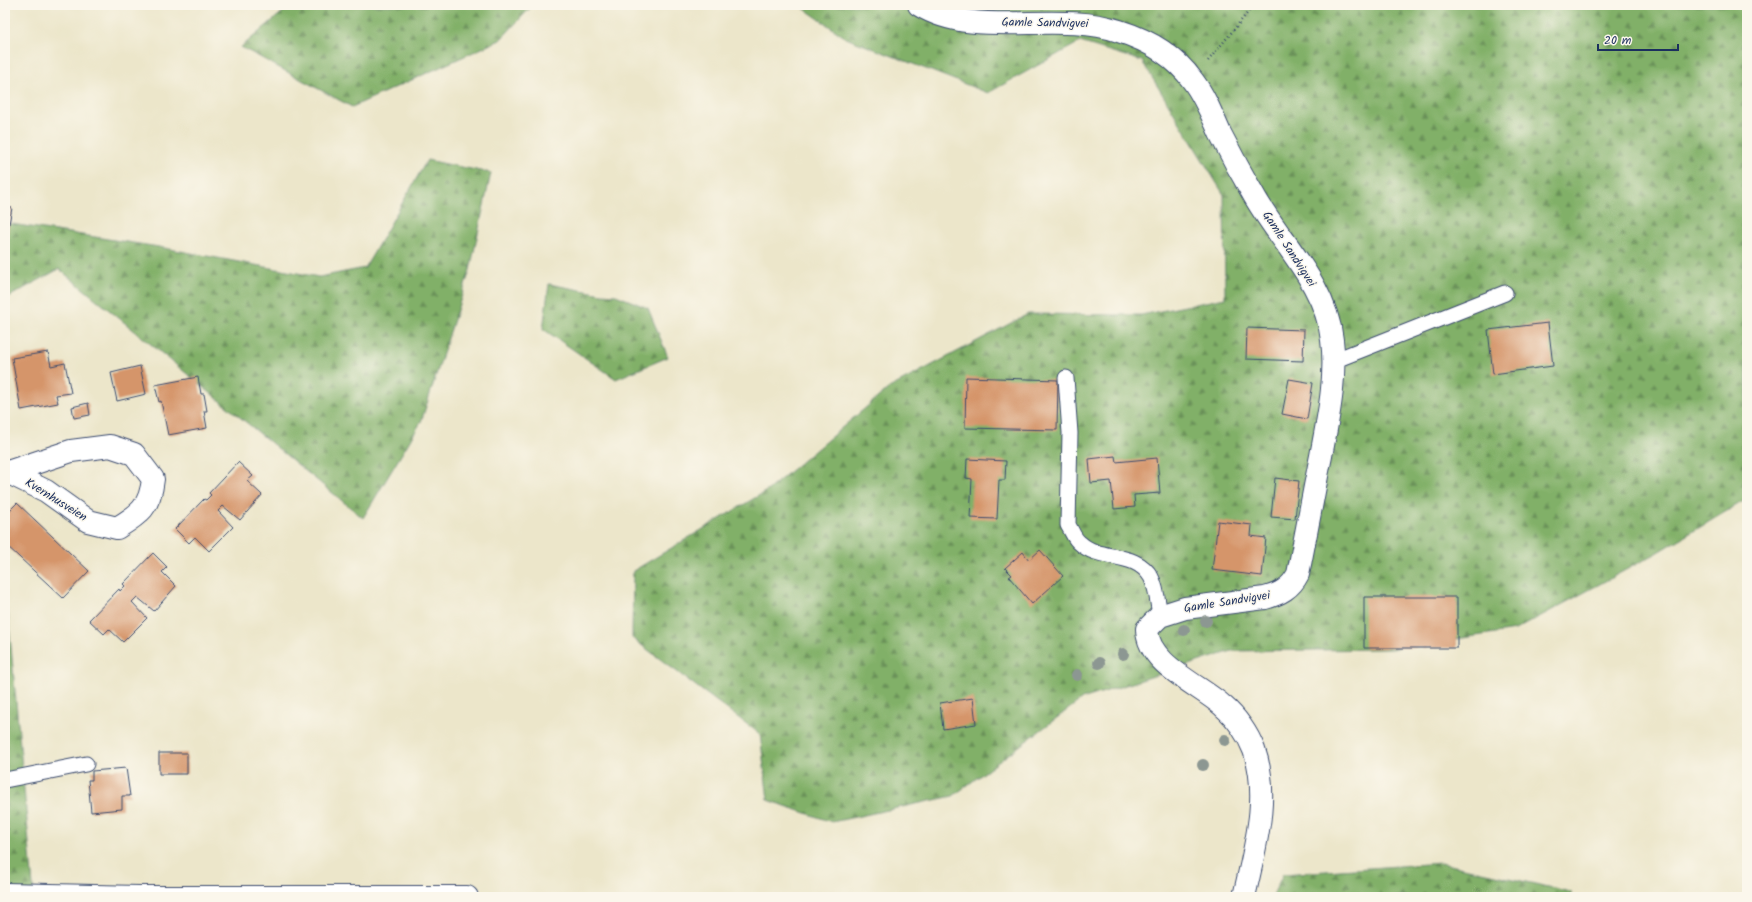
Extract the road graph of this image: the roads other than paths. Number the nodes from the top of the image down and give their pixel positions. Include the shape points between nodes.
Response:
1 (919, 5) edge
2 (1505, 293) dead end
3 (1333, 361) junction
4 (1066, 378) dead end
5 (6, 472) edge
6 (1160, 616) junction
7 (86, 764) dead end
8 (5, 780) edge
9 (5, 894) edge
10 (140, 897) edge
11 (467, 897) edge
12 (1244, 897) edge

1 - 3 street, Gamle Sandvigvei via 935,14 974,21 1095,24 1149,42 1172,58 1193,80 1256,200 1315,288 1327,312
2 - 3 lane
3 - 6 street, Gamle Sandvigvei via 1330,405 1298,574 1293,583 1276,595 1265,598 1185,608
4 - 6 lane via 1070,433 1068,525 1075,539 1085,547 1140,565 1152,578
5 - 5 street, Kvernhusveien via 46,491 88,521 117,528 136,517 151,497 153,479 134,454 110,446 71,451
6 - 12 street via 1147,629 1151,647 1185,679 1223,706 1247,733 1255,751 1261,794 1260,820
7 - 8 lane
9 - 10 street
10 - 11 street

